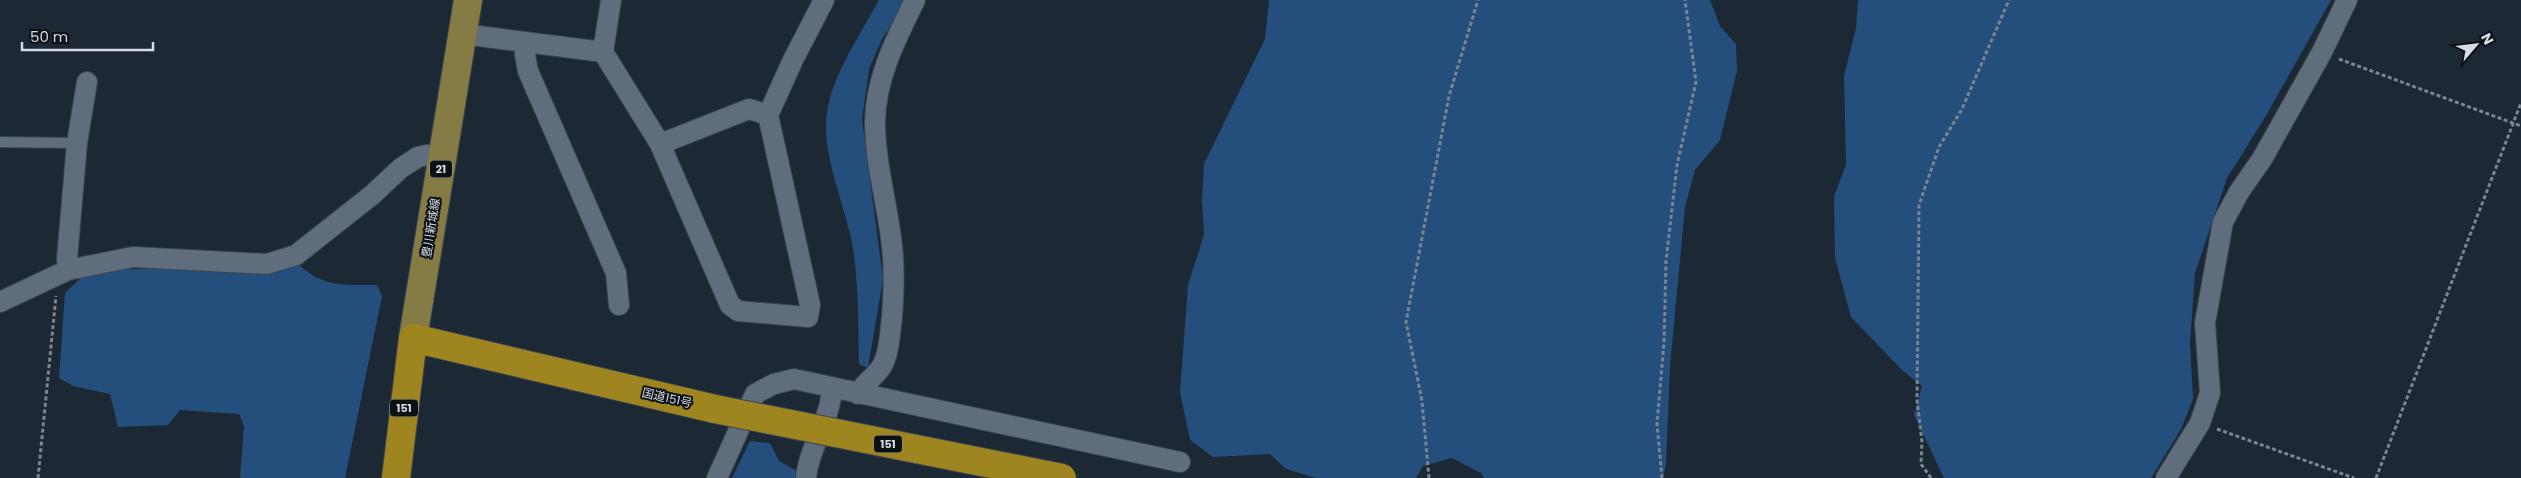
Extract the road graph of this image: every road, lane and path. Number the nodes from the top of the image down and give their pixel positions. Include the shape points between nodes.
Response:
1 (468, 0) edge
2 (612, 0) edge
3 (824, 0) edge
4 (915, 0) edge
5 (1478, 0) edge
6 (1685, 0) edge
7 (2009, 0) edge
8 (2347, 0) edge
9 (463, 34) junction
10 (526, 42) junction
11 (603, 52) junction
12 (2322, 52) junction
13 (87, 82) dead end
14 (2521, 103) edge
15 (768, 115) junction
16 (2514, 122) junction
17 (2521, 126) edge
18 (0, 142) edge
19 (77, 143) junction
20 (660, 144) junction
21 (443, 157) junction
22 (62, 273) junction
23 (0, 302) edge
24 (618, 305) dead end
25 (413, 338) junction
26 (832, 387) junction
27 (858, 394) junction
28 (2200, 423) junction
29 (1180, 462) dead end
30 (38, 478) edge
31 (396, 478) edge
32 (717, 478) edge
33 (806, 478) edge
34 (1062, 478) edge
35 (1430, 478) edge
36 (1662, 478) edge
37 (1931, 478) edge
38 (2166, 478) edge
39 (2354, 478) edge
40 (2376, 478) edge

1 - 9 main road, 豊川新城線 / 21
2 - 11 street
3 - 15 street
4 - 27 street via 886,62 875,120 877,159 891,239 894,287 890,342 884,363
5 - 35 path via 1449,96 1406,322 1422,401
6 - 36 path via 1696,82 1678,165 1666,261 1657,424
7 - 37 path via 1962,109 1940,147 1919,205 1917,400 1921,464
8 - 12 street
9 - 10 street
9 - 21 main road, 豊川新城線 / 21
10 - 11 street
10 - 24 street via 524,56 528,71 616,273
11 - 20 street
12 - 16 path
12 - 28 street via 2223,222 2205,323 2210,393
13 - 19 street
14 - 16 path
15 - 20 street via 749,110
15 - 20 street via 810,304 808,316 738,311 730,305
16 - 17 path
16 - 40 path
18 - 19 lane
19 - 22 street via 67,259
21 - 22 street via 427,155 409,162 296,255 268,264 133,257
21 - 25 main road, 豊川新城線 / 21
22 - 23 street
22 - 30 path
25 - 31 highway, 151
25 - 34 highway, 国道151号 / 151, bridge via 715,409
26 - 27 street
26 - 32 street via 794,379 774,384 755,394
26 - 33 street via 832,404 807,464
27 - 29 street
28 - 38 street
28 - 39 path

